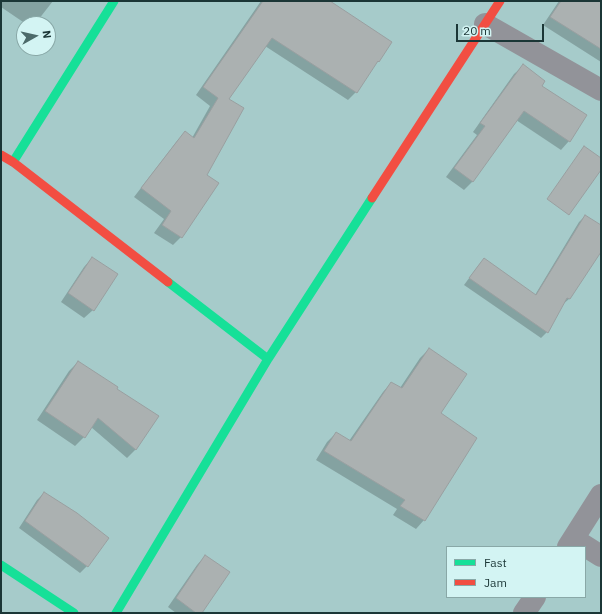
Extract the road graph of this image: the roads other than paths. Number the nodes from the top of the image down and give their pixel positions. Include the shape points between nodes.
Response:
1 (114, 1) edge
2 (500, 1) edge
3 (485, 24) junction
4 (601, 90) edge
5 (1, 155) edge
6 (13, 162) junction
7 (268, 359) junction
8 (601, 495) edge
9 (571, 543) edge
10 (586, 550) edge
11 (601, 556) edge
12 (1, 565) edge
13 (534, 598) edge
14 (74, 613) edge
15 (116, 613) edge
16 (524, 613) edge

1 - 6 street
2 - 3 street
3 - 4 street
3 - 7 street
5 - 6 street
6 - 7 street
7 - 15 street
8 - 9 street
10 - 11 street
12 - 14 street
13 - 16 street

